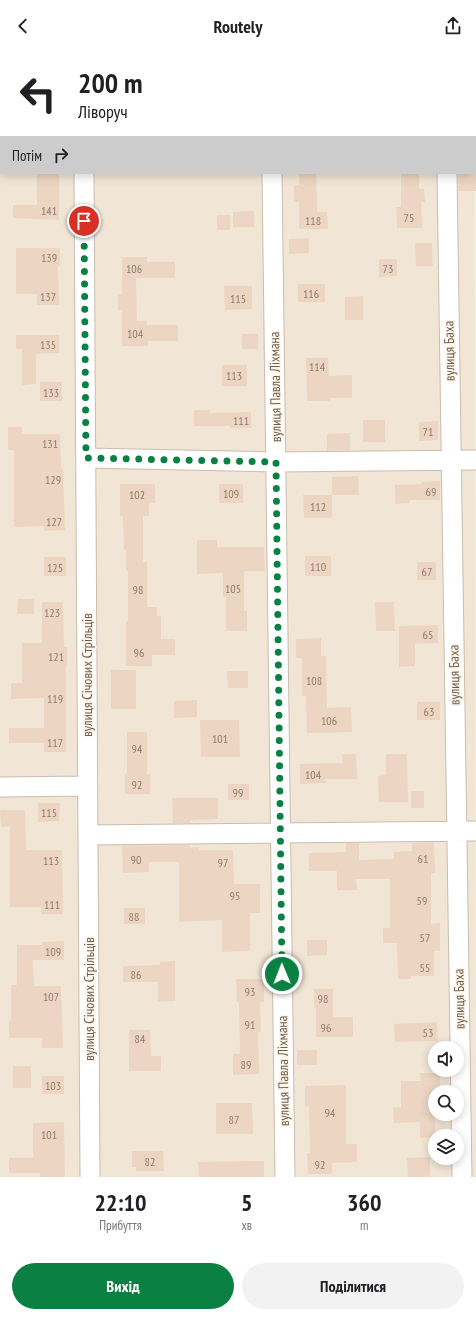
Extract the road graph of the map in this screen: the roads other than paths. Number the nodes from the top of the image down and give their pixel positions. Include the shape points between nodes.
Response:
1 (84, 174) edge
2 (272, 174) edge
3 (447, 174) edge
4 (86, 458) junction
5 (451, 460) junction
6 (476, 460) edge
7 (276, 462) junction
8 (88, 786) junction
9 (0, 787) edge
10 (456, 831) junction
11 (476, 831) edge
12 (280, 833) junction
13 (88, 835) junction
14 (90, 1177) edge
15 (284, 1177) edge
16 (462, 1177) edge

1 - 4 street, вулиця Січових Стрільців
2 - 7 street, вулиця Павла Ліхмана
3 - 5 street, вулиця Баха
4 - 7 street
4 - 8 street, вулиця Січових Стрільців
5 - 6 street
5 - 7 street
5 - 10 street, вулиця Баха
7 - 12 street, вулиця Павла Ліхмана
8 - 9 street
8 - 13 street, вулиця Січових Стрільців
10 - 11 street
10 - 12 street
10 - 16 street, вулиця Баха
12 - 13 street
12 - 15 street, вулиця Павла Ліхмана
13 - 14 street, вулиця Січових Стрільців

